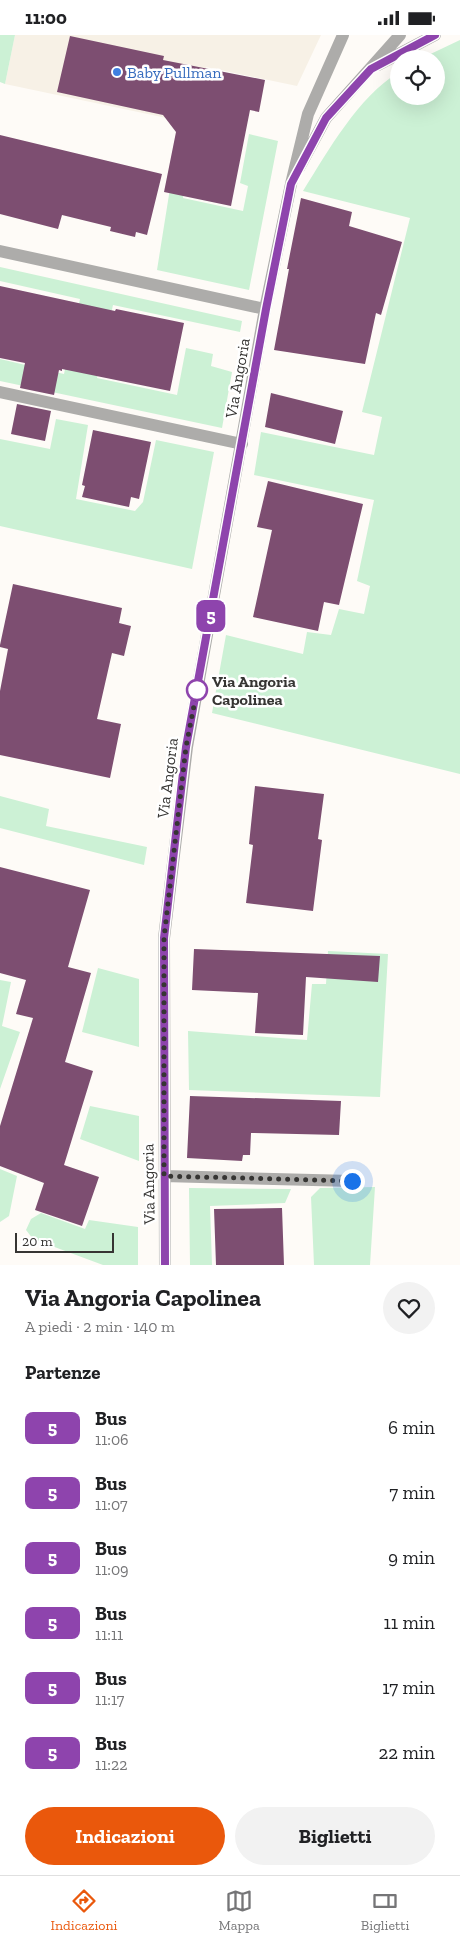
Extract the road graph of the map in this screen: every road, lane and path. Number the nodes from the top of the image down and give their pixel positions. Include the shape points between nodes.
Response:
1 (343, 35) edge
2 (400, 35) edge
3 (435, 35) edge
4 (371, 69) junction
5 (291, 184) junction
6 (0, 251) edge
7 (266, 309) junction
8 (0, 392) edge
9 (242, 444) junction
10 (164, 1176) junction
11 (352, 1181) dead end
12 (165, 1265) edge

1 - 5 street, Via Angoria via 308,114
2 - 4 street, Via Angoria
3 - 4 street, Via Angoria
4 - 5 street, Via Angoria via 326,118
5 - 7 street, Via Angoria
6 - 7 street
7 - 9 street, Via Angoria
8 - 9 street
9 - 10 street, Via Angoria via 186,747 164,938
10 - 11 street
10 - 12 street, Via Angoria

